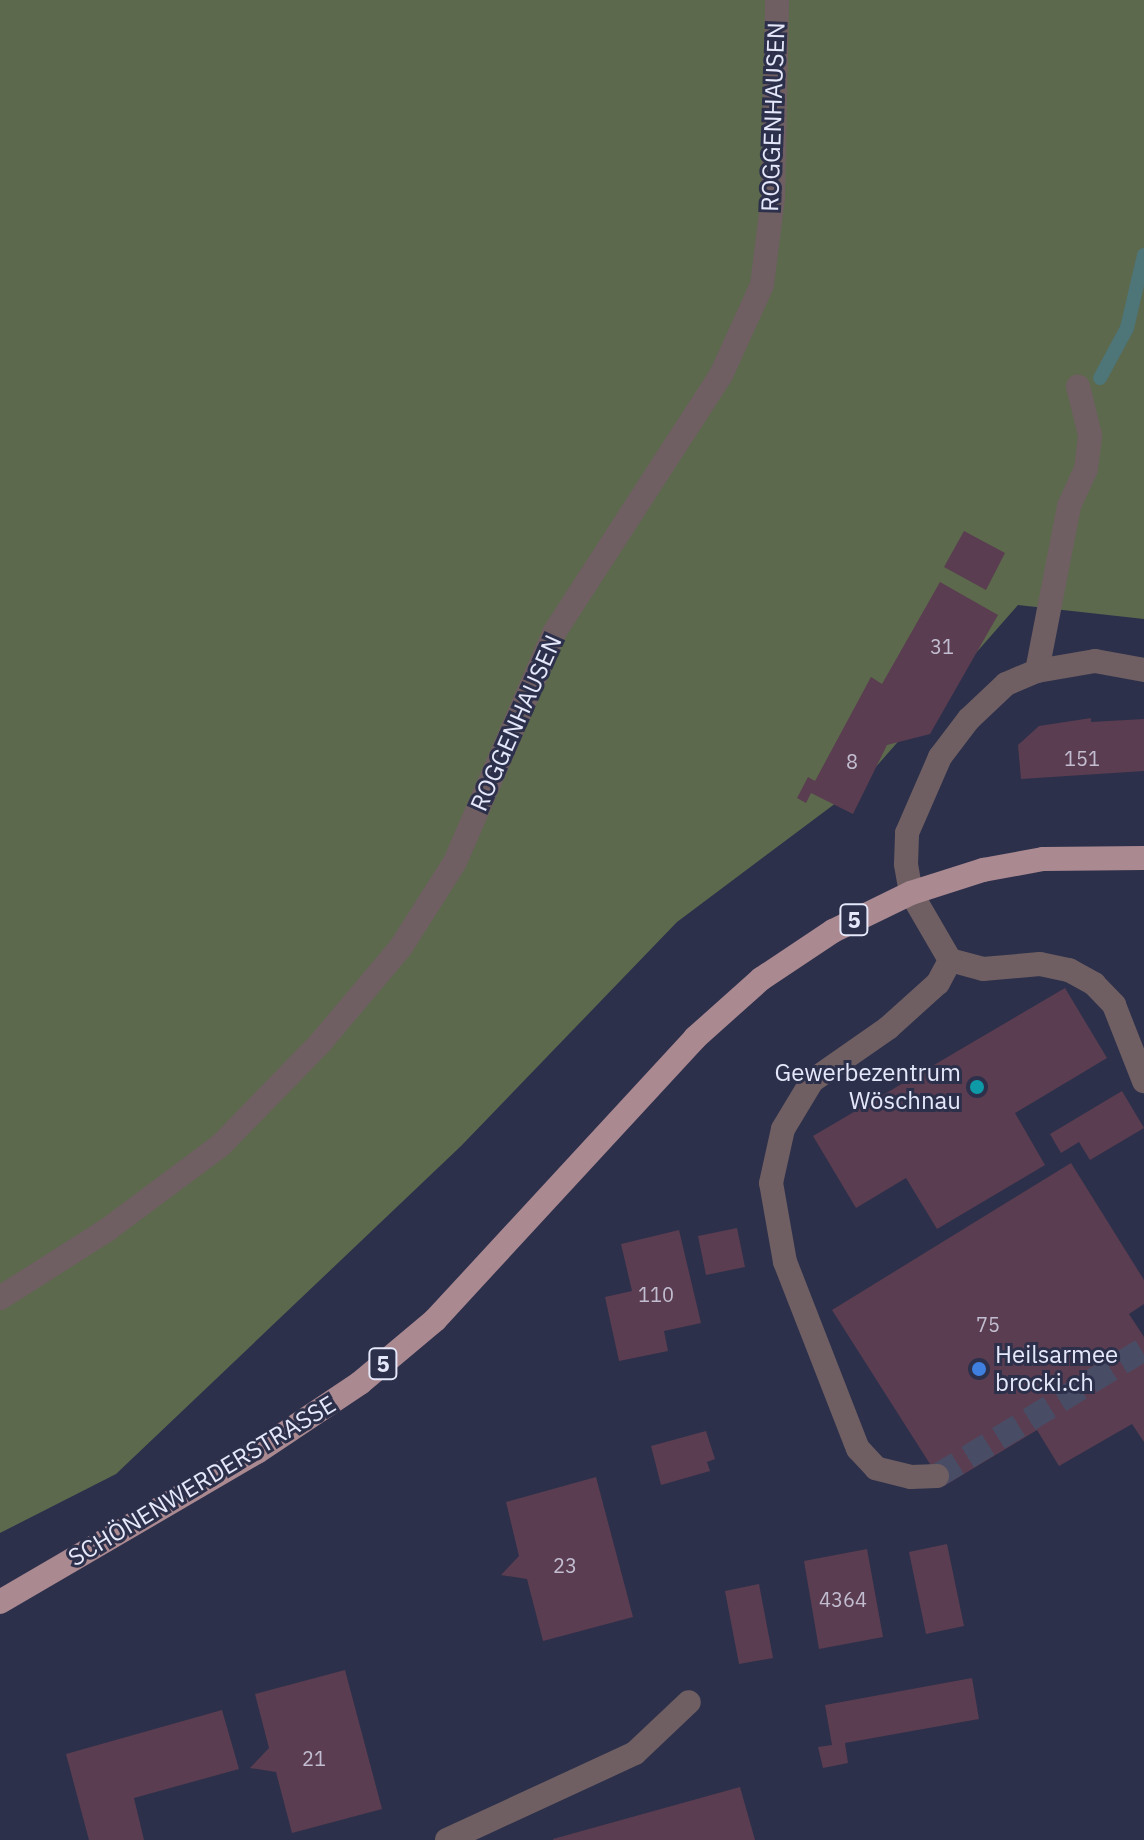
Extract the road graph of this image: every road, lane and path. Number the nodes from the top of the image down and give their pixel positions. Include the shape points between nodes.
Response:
1 (777, 0) edge
2 (1078, 386) dead end
3 (1144, 670) edge
4 (1037, 671) junction
5 (1144, 858) edge
6 (911, 893) junction
7 (950, 960) junction
8 (1144, 1081) edge
9 (0, 1298) edge
10 (937, 1476) tunnel mouth
11 (0, 1602) edge
12 (689, 1702) dead end
13 (447, 1840) edge

1 - 9 street, ROGGENHAUSEN via 773,198 762,285 721,375 554,633 455,862 401,947 321,1042 221,1145 107,1230
2 - 4 street via 1090,435 1086,469 1069,506
3 - 4 street via 1095,661
4 - 6 street via 1006,684 940,757 907,833
5 - 6 main road, 5 via 1043,859 983,870
6 - 7 street
6 - 11 main road, SCHÖNENWERDERSTRASSE / 5 via 821,939 761,979 695,1038 435,1320 360,1383 257,1452
7 - 8 street via 983,969 1040,964 1069,970 1094,984 1114,1005
7 - 10 street via 938,983 888,1028 812,1081 783,1129 771,1183 785,1262 858,1449 876,1468 911,1477
12 - 13 street via 635,1753

